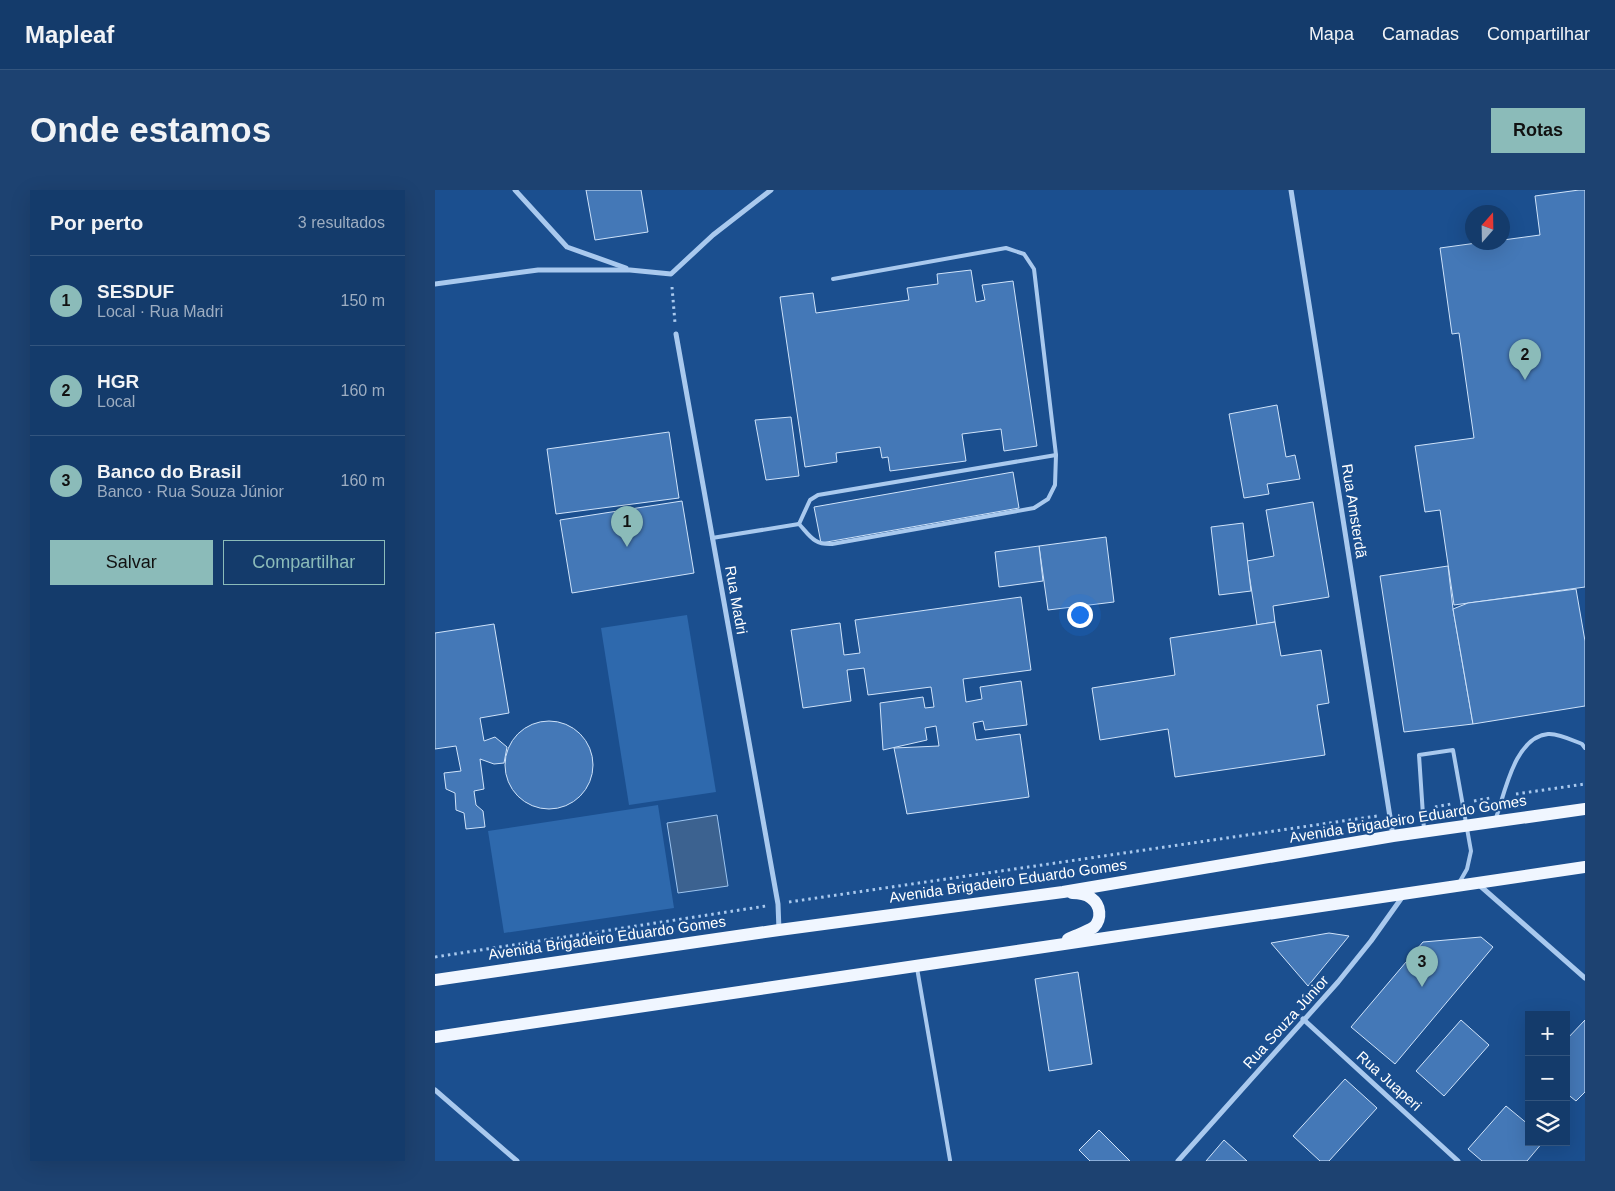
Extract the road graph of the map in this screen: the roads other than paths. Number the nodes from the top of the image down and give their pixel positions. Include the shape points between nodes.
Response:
1 (515, 190) edge
2 (771, 190) edge
3 (1291, 190) edge
4 (630, 270) junction
5 (833, 279) dead end
6 (435, 284) edge
7 (676, 334) road end
8 (1056, 455) junction
9 (799, 524) junction
10 (712, 538) junction
11 (1585, 748) edge
12 (1585, 809) edge
13 (1495, 821) junction
14 (1466, 825) junction
15 (1424, 832) junction
16 (1393, 836) junction
17 (1585, 867) edge
18 (1476, 882) junction
19 (1458, 885) junction
20 (1063, 892) junction
21 (1404, 894) junction
22 (779, 930) junction
23 (1057, 945) junction
24 (916, 966) junction
25 (1585, 978) edge
26 (435, 980) edge
27 (1303, 1019) junction
28 (435, 1038) edge
29 (436, 1093) edge
30 (951, 1160) edge
31 (517, 1161) edge
32 (1178, 1161) edge
33 (1458, 1161) edge

1 - 4 street via 567,247
2 - 4 street via 713,235 671,274
3 - 16 street, Rua Amsterdã
4 - 6 street via 538,270
5 - 8 lane via 1006,248 1024,254 1034,269
7 - 10 street, Rua Madri
8 - 9 lane via 817,495 810,500
8 - 9 lane via 1055,485 1048,499 1034,508 821,545
9 - 10 lane
10 - 22 street, Rua Madri via 778,904
11 - 13 lane via 1549,734 1535,738 1523,748 1514,764
12 - 13 main road, Avenida Brigadeiro Eduardo Gomes
13 - 14 main road, Avenida Brigadeiro Eduardo Gomes
14 - 15 main road, Avenida Brigadeiro Eduardo Gomes
14 - 15 lane via 1453,750 1428,754 1419,756
14 - 19 lane via 1471,851 1467,869
15 - 16 main road, Avenida Brigadeiro Eduardo Gomes
16 - 20 main road, Avenida Brigadeiro Eduardo Gomes
17 - 18 main road
18 - 19 main road
18 - 25 street
19 - 21 main road
20 - 22 main road, Avenida Brigadeiro Eduardo Gomes
20 - 23 main road via 1090,897 1100,912 1092,928
21 - 23 main road
21 - 27 street, Rua Souza Júnior via 1371,941
22 - 26 main road, Avenida Brigadeiro Eduardo Gomes
23 - 24 main road
24 - 28 main road
24 - 30 lane
27 - 32 street, Rua Souza Júnior
27 - 33 street, Rua Juaperi
29 - 31 street

